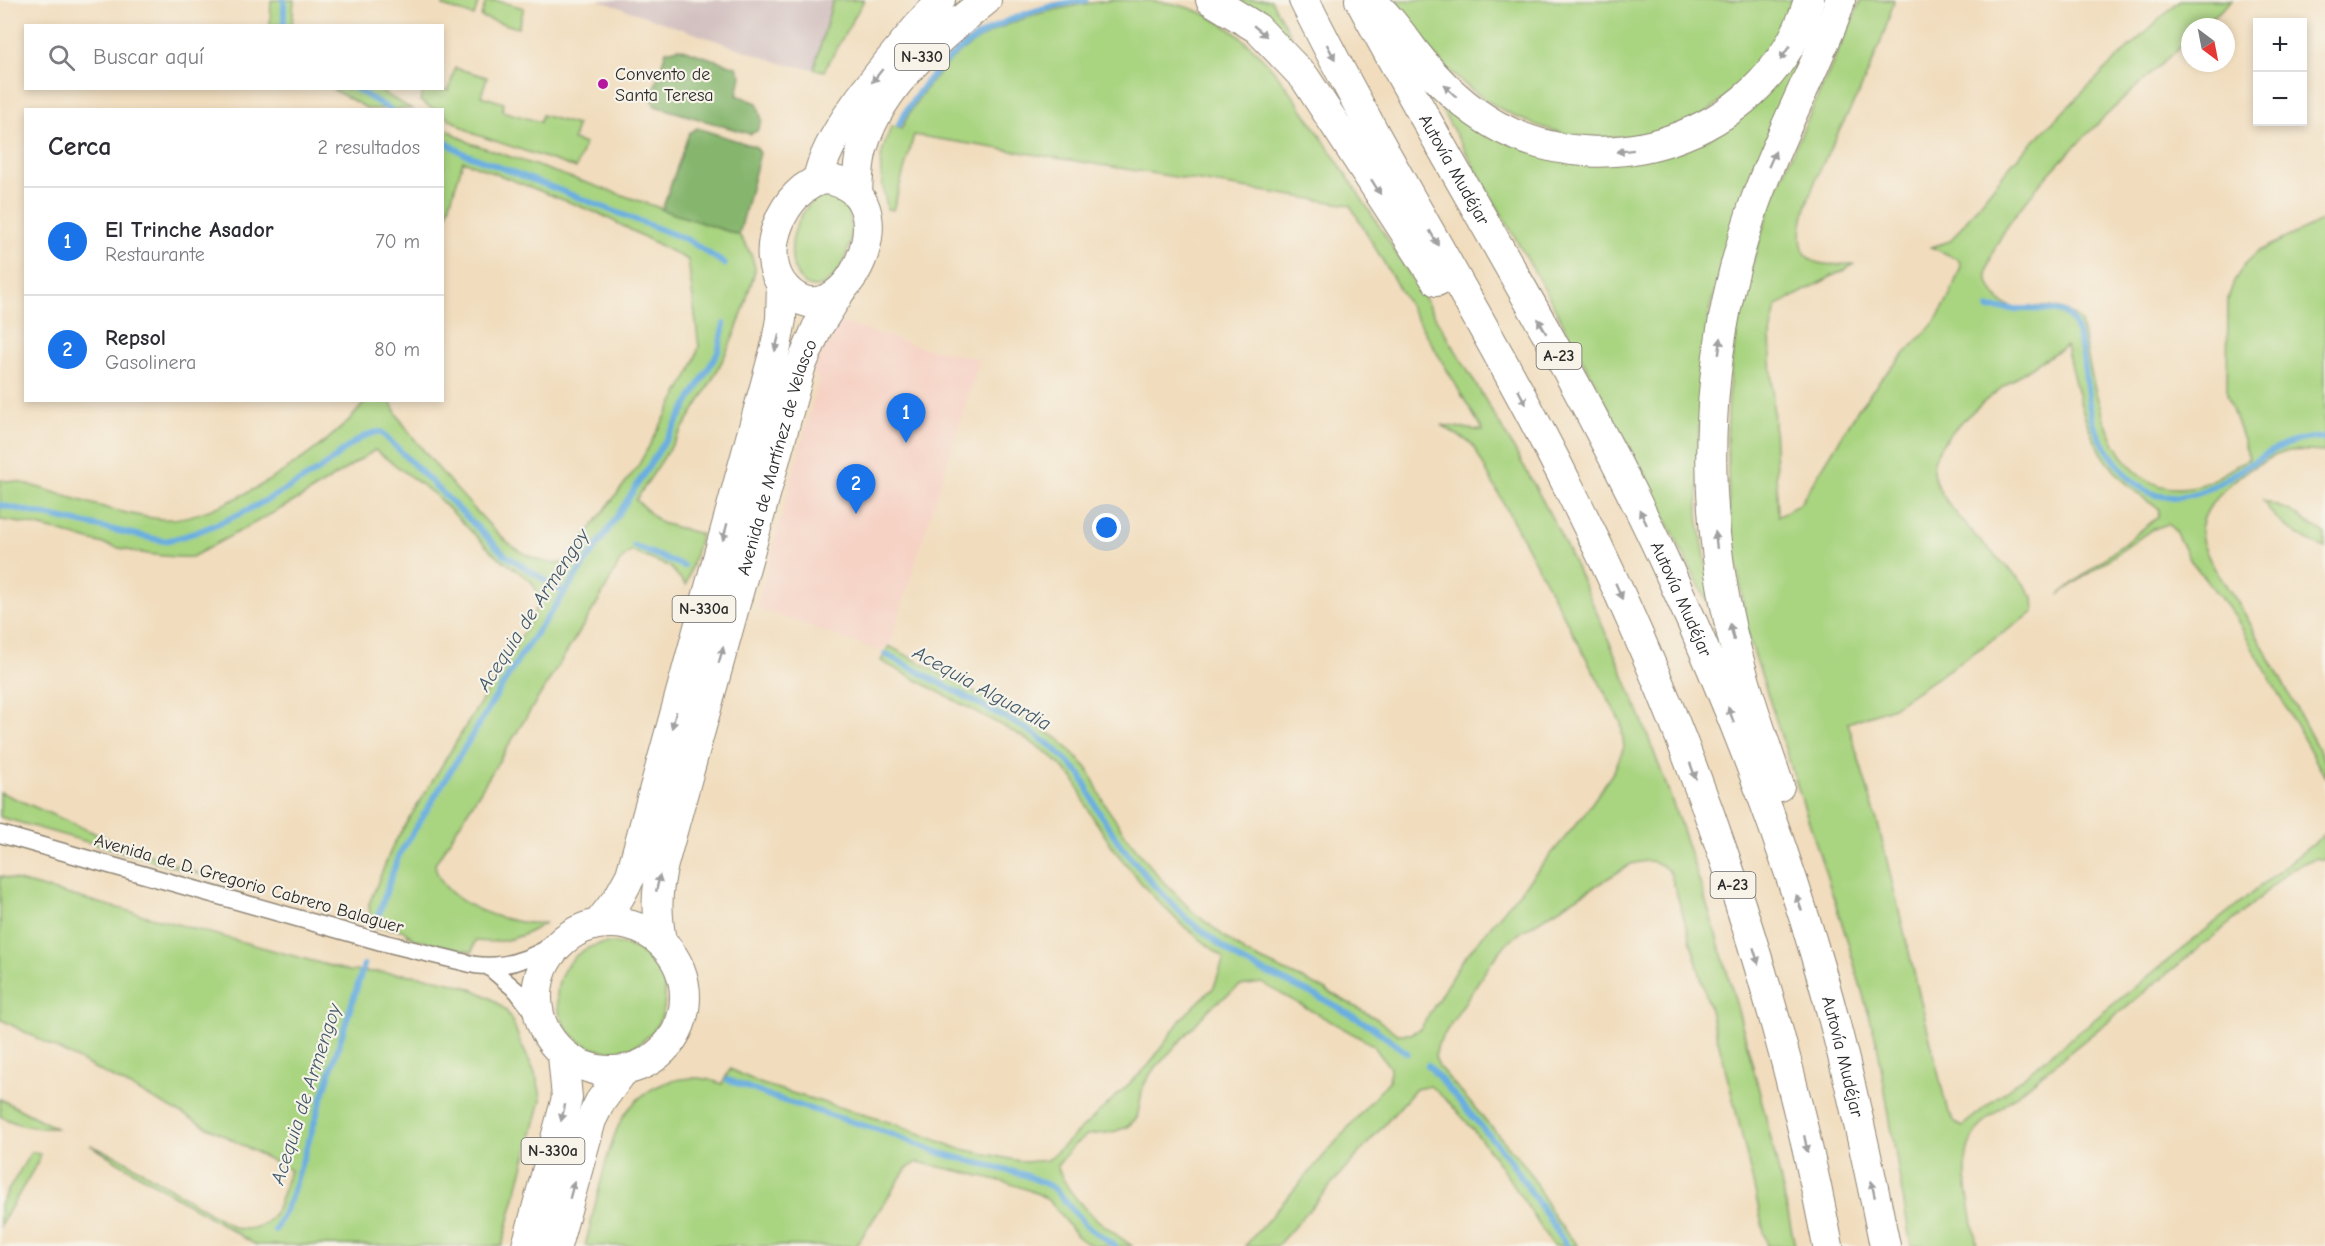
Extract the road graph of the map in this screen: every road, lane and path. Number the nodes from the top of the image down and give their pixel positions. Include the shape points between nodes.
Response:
1 (940, 0) edge
2 (963, 0) edge
3 (986, 0) edge
4 (1211, 0) edge
5 (1304, 0) edge
6 (1360, 0) edge
7 (1370, 0) edge
8 (1809, 0) edge
9 (1840, 0) edge
10 (914, 31) junction
11 (818, 180) junction
12 (856, 192) junction
13 (782, 285) junction
14 (838, 295) junction
15 (1495, 345) junction
16 (0, 834) edge
17 (1780, 848) junction
18 (599, 923) junction
19 (572, 934) junction
20 (661, 941) junction
21 (489, 967) junction
22 (541, 1023) junction
23 (563, 1055) junction
24 (623, 1071) junction
25 (527, 1246) edge
26 (556, 1246) edge
27 (1828, 1246) edge
28 (1885, 1246) edge

1 - 10 highway
2 - 10 highway, N-330 via 942,18
3 - 12 highway, N-330 via 931,47 882,108 862,147
4 -> 15 highway via 1257,28 1305,78 1468,332
5 -> 15 highway, A-23
17 -> 6 highway, Autovía Mudéjar / A-23 via 1726,703 1630,490
8 -> 7 highway via 1792,43 1775,69 1731,111 1676,140 1616,152 1554,147 1497,126 1448,90
17 -> 9 highway via 1790,822 1739,660 1718,561 1712,491 1712,415 1724,318 1746,228
10 -> 11 highway, N-330 via 851,113 823,161
11 - 12 highway via 837,180
11 - 13 highway, N-330a via 798,192 780,221 774,262
12 - 14 highway, N-330a via 867,212 865,240 854,274
13 - 14 highway via 808,302
13 -> 18 highway, Avenida de Martínez de Velasco / N-330a via 776,346 633,866 625,888
20 -> 14 highway, Avenida de Martínez de Velasco / N-330a via 656,892 666,853 800,368 816,327
15 -> 27 highway, A-23 via 1616,583 1695,776 1762,976 1803,1130
16 - 21 street, Avenida de D. Gregorio Cabrero Balaguer via 385,944
28 -> 17 highway, Autovía Mudéjar / A-23 via 1834,1023
18 - 19 highway, N-330a
18 - 20 highway, N-330a via 638,927
19 - 21 street, Avenida de D. Gregorio Cabrero Balaguer via 524,960
19 - 22 highway, N-330a via 550,954 541,974 536,995
20 - 24 highway, N-330a via 682,974 684,1014 662,1052
21 - 22 street, Avenida de D. Gregorio Cabrero Balaguer via 518,991
22 - 23 highway, N-330a
23 - 24 highway, N-330a via 598,1071
23 -> 25 highway, N-330a via 567,1098
26 -> 24 highway, N-330a via 591,1120

